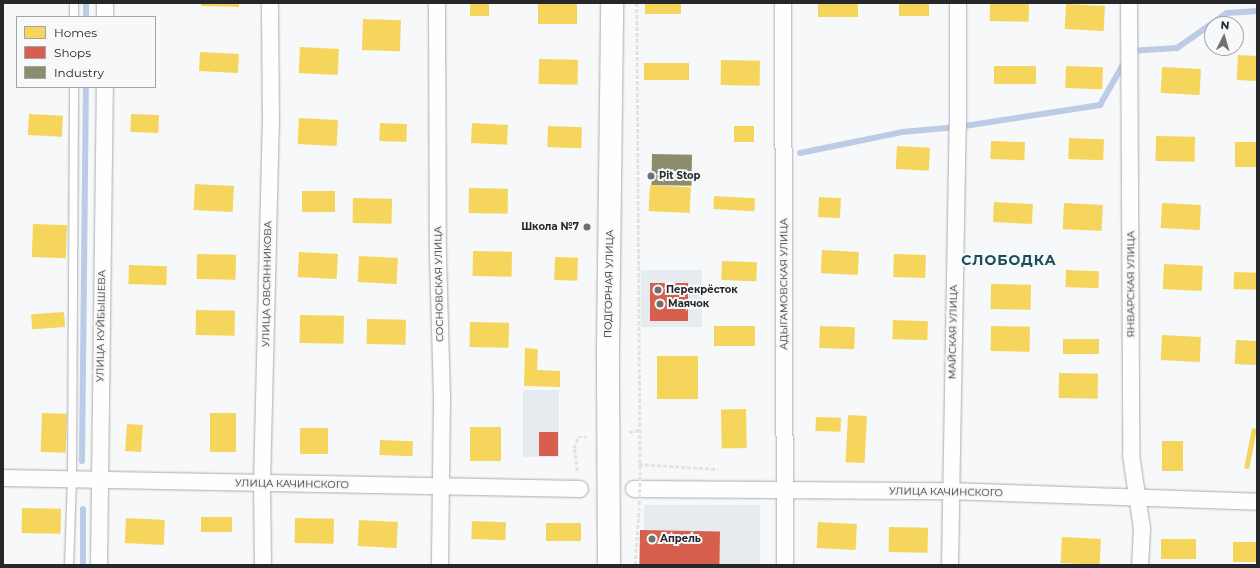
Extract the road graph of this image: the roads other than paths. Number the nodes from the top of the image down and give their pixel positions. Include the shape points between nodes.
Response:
1 (74, 3) edge
2 (105, 3) edge
3 (270, 3) edge
4 (437, 3) edge
5 (612, 3) edge
6 (783, 3) edge
7 (958, 3) edge
8 (1129, 3) edge
9 (74, 16) edge
10 (105, 16) edge
11 (74, 88) edge
12 (105, 88) edge
13 (3, 478) edge
14 (72, 479) junction
15 (99, 479) junction
16 (262, 484) junction
17 (440, 486) junction
18 (580, 489) dead end
19 (634, 489) dead end
20 (785, 489) junction
21 (949, 491) junction
22 (1137, 499) junction
23 (1257, 502) edge
24 (69, 565) edge
25 (99, 565) edge
26 (262, 565) edge
27 (440, 565) edge
28 (609, 565) edge
29 (784, 565) edge
30 (950, 565) edge
31 (1140, 565) edge

1 - 9 lane
2 - 10 street
3 - 16 street, УЛИЦА ОВСЯННИКОВА via 271,126
4 - 17 street, СОСНОВСКАЯ УЛИЦА via 438,255 442,398
5 - 28 street, ПОДГОРНАЯ УЛИЦА
6 - 20 street, АДЫГАМОВСКАЯ УЛИЦА
7 - 21 street, МАЙСКАЯ УЛИЦА via 958,127
8 - 22 street, ЯНВАРСКАЯ УЛИЦА via 1131,455
11 - 14 lane
12 - 15 street, УЛИЦА КУЙБЫШЕВА
13 - 14 street, УЛИЦА КАЧИНСКОГО
14 - 15 street, УЛИЦА КАЧИНСКОГО
14 - 24 lane
15 - 16 street, УЛИЦА КАЧИНСКОГО
15 - 25 street, УЛИЦА КУЙБЫШЕВА
16 - 17 street, УЛИЦА КАЧИНСКОГО
16 - 26 street, УЛИЦА ОВСЯННИКОВА
17 - 18 street, УЛИЦА КАЧИНСКОГО
17 - 27 street, СОСНОВСКАЯ УЛИЦА
19 - 20 street, УЛИЦА КАЧИНСКОГО
20 - 21 street, УЛИЦА КАЧИНСКОГО
20 - 29 street, АДЫГАМОВСКАЯ УЛИЦА
21 - 22 street, УЛИЦА КАЧИНСКОГО
21 - 30 street, МАЙСКАЯ УЛИЦА
22 - 23 street, УЛИЦА КАЧИНСКОГО
22 - 31 street, ЯНВАРСКАЯ УЛИЦА via 1142,529

